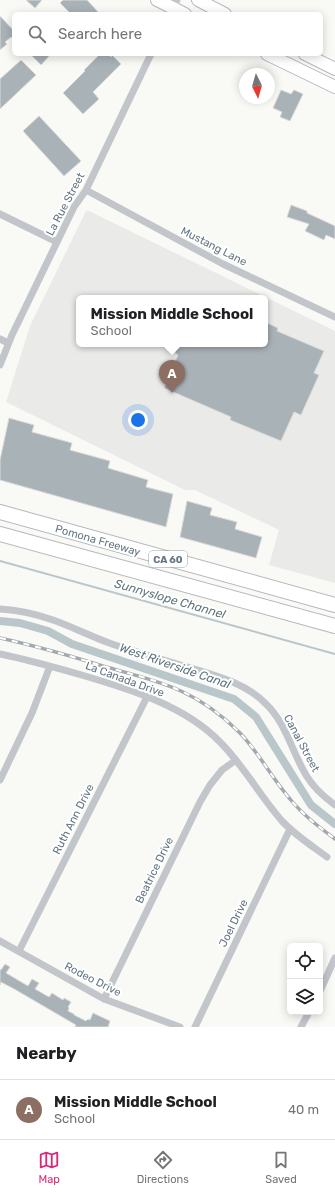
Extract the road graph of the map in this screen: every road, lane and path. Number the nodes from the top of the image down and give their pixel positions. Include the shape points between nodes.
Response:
1 (157, 0) edge
2 (198, 0) edge
3 (173, 7) edge
4 (221, 12) edge
5 (150, 56) edge
6 (271, 56) edge
7 (309, 56) edge
8 (335, 69) edge
9 (335, 87) edge
10 (86, 190) junction
11 (0, 214) edge
12 (57, 242) junction
13 (335, 316) edge
14 (0, 339) edge
15 (8, 343) junction
16 (0, 366) edge
17 (0, 512) edge
18 (0, 534) edge
19 (335, 605) edge
20 (0, 609) edge
21 (335, 626) edge
22 (0, 654) edge
23 (50, 666) junction
24 (147, 696) junction
25 (236, 760) junction
26 (0, 780) edge
27 (335, 805) edge
28 (290, 829) junction
29 (327, 858) dead end
30 (0, 941) edge
31 (19, 952) junction
32 (335, 958) edge
33 (323, 986) edge
34 (104, 999) junction
35 (307, 1015) edge
36 (180, 1027) edge
37 (195, 1027) edge
38 (301, 1027) edge

1 - 3 main road
2 - 4 main road
5 - 10 street, La Rue Street
6 - 9 main road
7 - 8 main road
10 - 12 street, La Rue Street via 74,206
10 - 13 street, Mustang Lane via 223,264
11 - 12 street
12 - 15 street, La Rue Street
14 - 15 street
15 - 16 street, La Rue Street
17 - 19 highway, Pomona Freeway / CA 60
18 - 21 highway, Pomona Freeway / CA 60
20 - 27 street, Canal Street via 28,612 54,620 110,643 221,677 241,686 273,711 313,785
22 - 23 street, La Canada Drive
23 - 24 street, La Canada Drive
23 - 26 street via 32,714
24 - 25 street, La Canada Drive via 198,722 220,741
24 - 31 street, Ruth Ann Drive
25 - 28 street, La Canada Drive via 259,793
25 - 34 street, Beatrice Drive via 222,770 200,802
28 - 29 street, La Canada Drive
28 - 37 street, Joel Drive
30 - 31 street, Rodeo Drive
31 - 34 street, Rodeo Drive
32 - 33 street
34 - 36 street, Rodeo Drive
35 - 38 street

